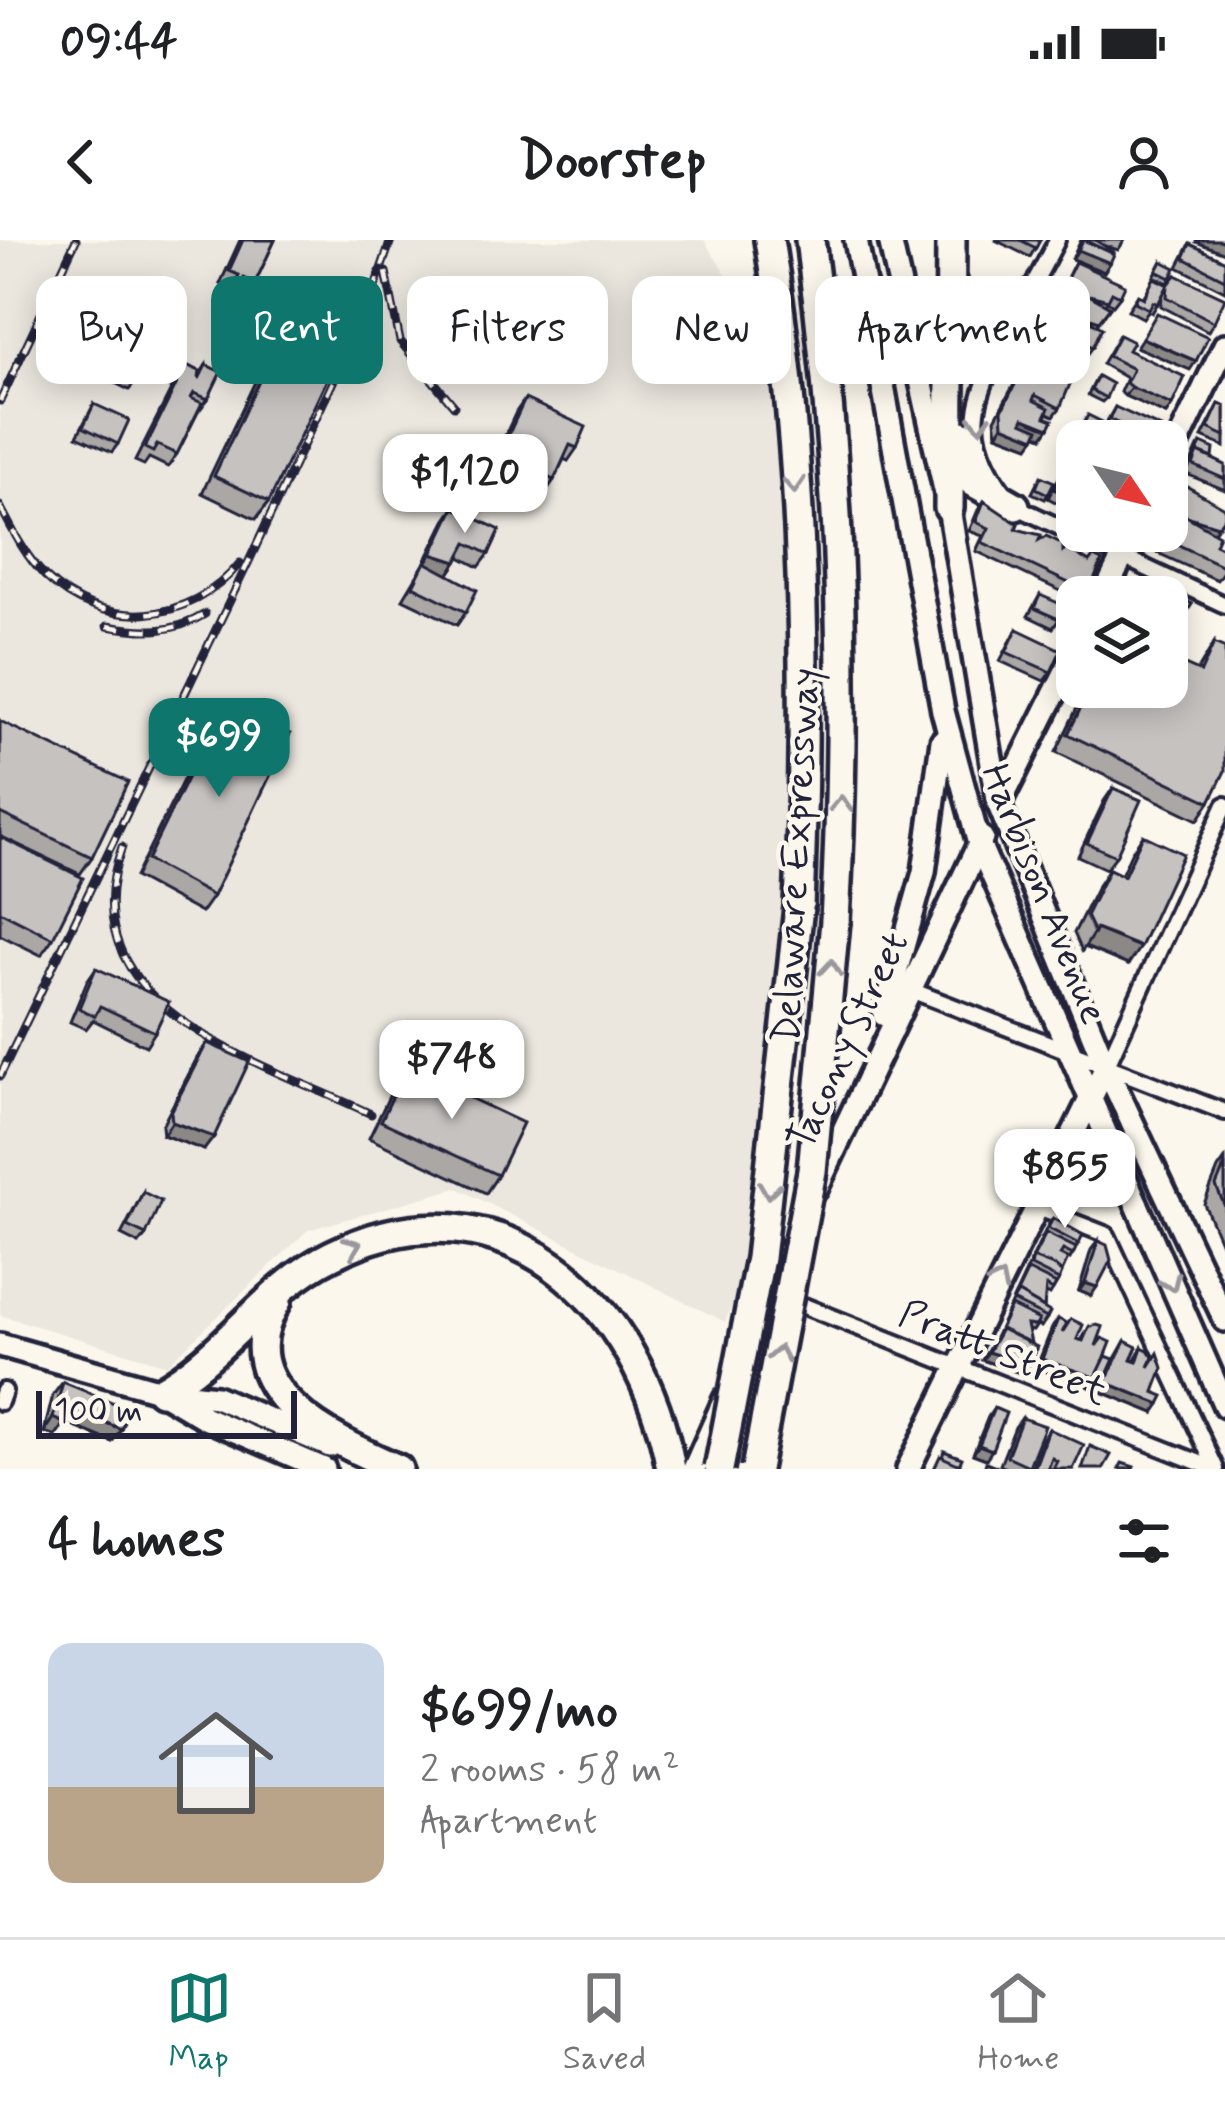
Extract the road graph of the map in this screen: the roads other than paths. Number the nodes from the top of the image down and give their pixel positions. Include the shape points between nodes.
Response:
1 (769, 240) edge
2 (810, 240) edge
3 (856, 240) edge
4 (890, 240) edge
5 (951, 240) edge
6 (1057, 240) edge
7 (951, 276) edge
8 (1225, 345) edge
9 (951, 384) edge
10 (957, 384) edge
11 (1188, 422) edge
12 (1015, 506) junction
13 (949, 508) junction
14 (1126, 552) edge
15 (1123, 557) junction
16 (1114, 576) edge
17 (1225, 605) edge
18 (1056, 691) edge
19 (943, 711) junction
20 (999, 805) junction
21 (1225, 806) edge
22 (979, 844) junction
23 (908, 989) junction
24 (1071, 1054) junction
25 (1106, 1067) junction
26 (868, 1070) junction
27 (1090, 1099) junction
28 (1225, 1112) edge
29 (1036, 1207) junction
30 (284, 1290) junction
31 (771, 1293) junction
32 (1225, 1320) edge
33 (0, 1345) edge
34 (956, 1369) junction
35 (160, 1391) junction
36 (1225, 1406) edge
37 (324, 1469) edge
38 (396, 1469) edge
39 (671, 1469) edge
40 (694, 1469) edge
41 (719, 1469) edge
42 (755, 1469) edge
43 (908, 1469) edge
44 (1215, 1469) edge

1 -> 41 highway, Delaware Expressway, bridge via 786,368 802,659 799,907 760,1258
42 -> 2 highway, Delaware Expressway, bridge via 812,1171 844,721 832,435
3 - 19 main road, Harbison Avenue
4 - 13 main road, Harbison Avenue
5 - 7 highway
6 -> 12 street via 977,410 986,459
8 - 11 main road
9 - 13 highway
10 - 12 highway via 965,466 981,490
12 - 15 street
13 - 20 main road, Harbison Avenue
14 - 15 main road
15 - 16 main road
15 - 17 street
18 - 20 main road, Tacony Street
19 - 22 main road, Harbison Avenue
19 - 26 main road via 932,835
20 - 22 main road, Tacony Street
20 - 25 main road, Harbison Avenue
21 - 25 street
22 - 23 main road, Tacony Street
22 - 24 main road, Harbison Avenue
23 - 24 street
23 - 26 main road, Tacony Street
24 - 25 street
24 - 27 main road, Harbison Avenue
25 - 27 main road
25 - 28 street
25 - 32 main road, Harbison Avenue
26 - 31 main road, Tacony Street
27 - 29 main road
27 -> 36 main road, Harbison Avenue
34 -> 29 main road
29 - 44 street via 1107,1234
30 - 35 highway via 198,1369
30 - 38 highway via 263,1336 272,1384 314,1428
30 -> 39 highway via 327,1257 374,1237 446,1228 517,1242 547,1258 604,1316 646,1382
31 - 34 street, Pratt Street
31 - 40 main road, Tacony Street
33 - 35 main road
34 - 43 main road
34 - 44 street, Pratt Street
35 - 37 main road
35 - 38 main road via 216,1396

